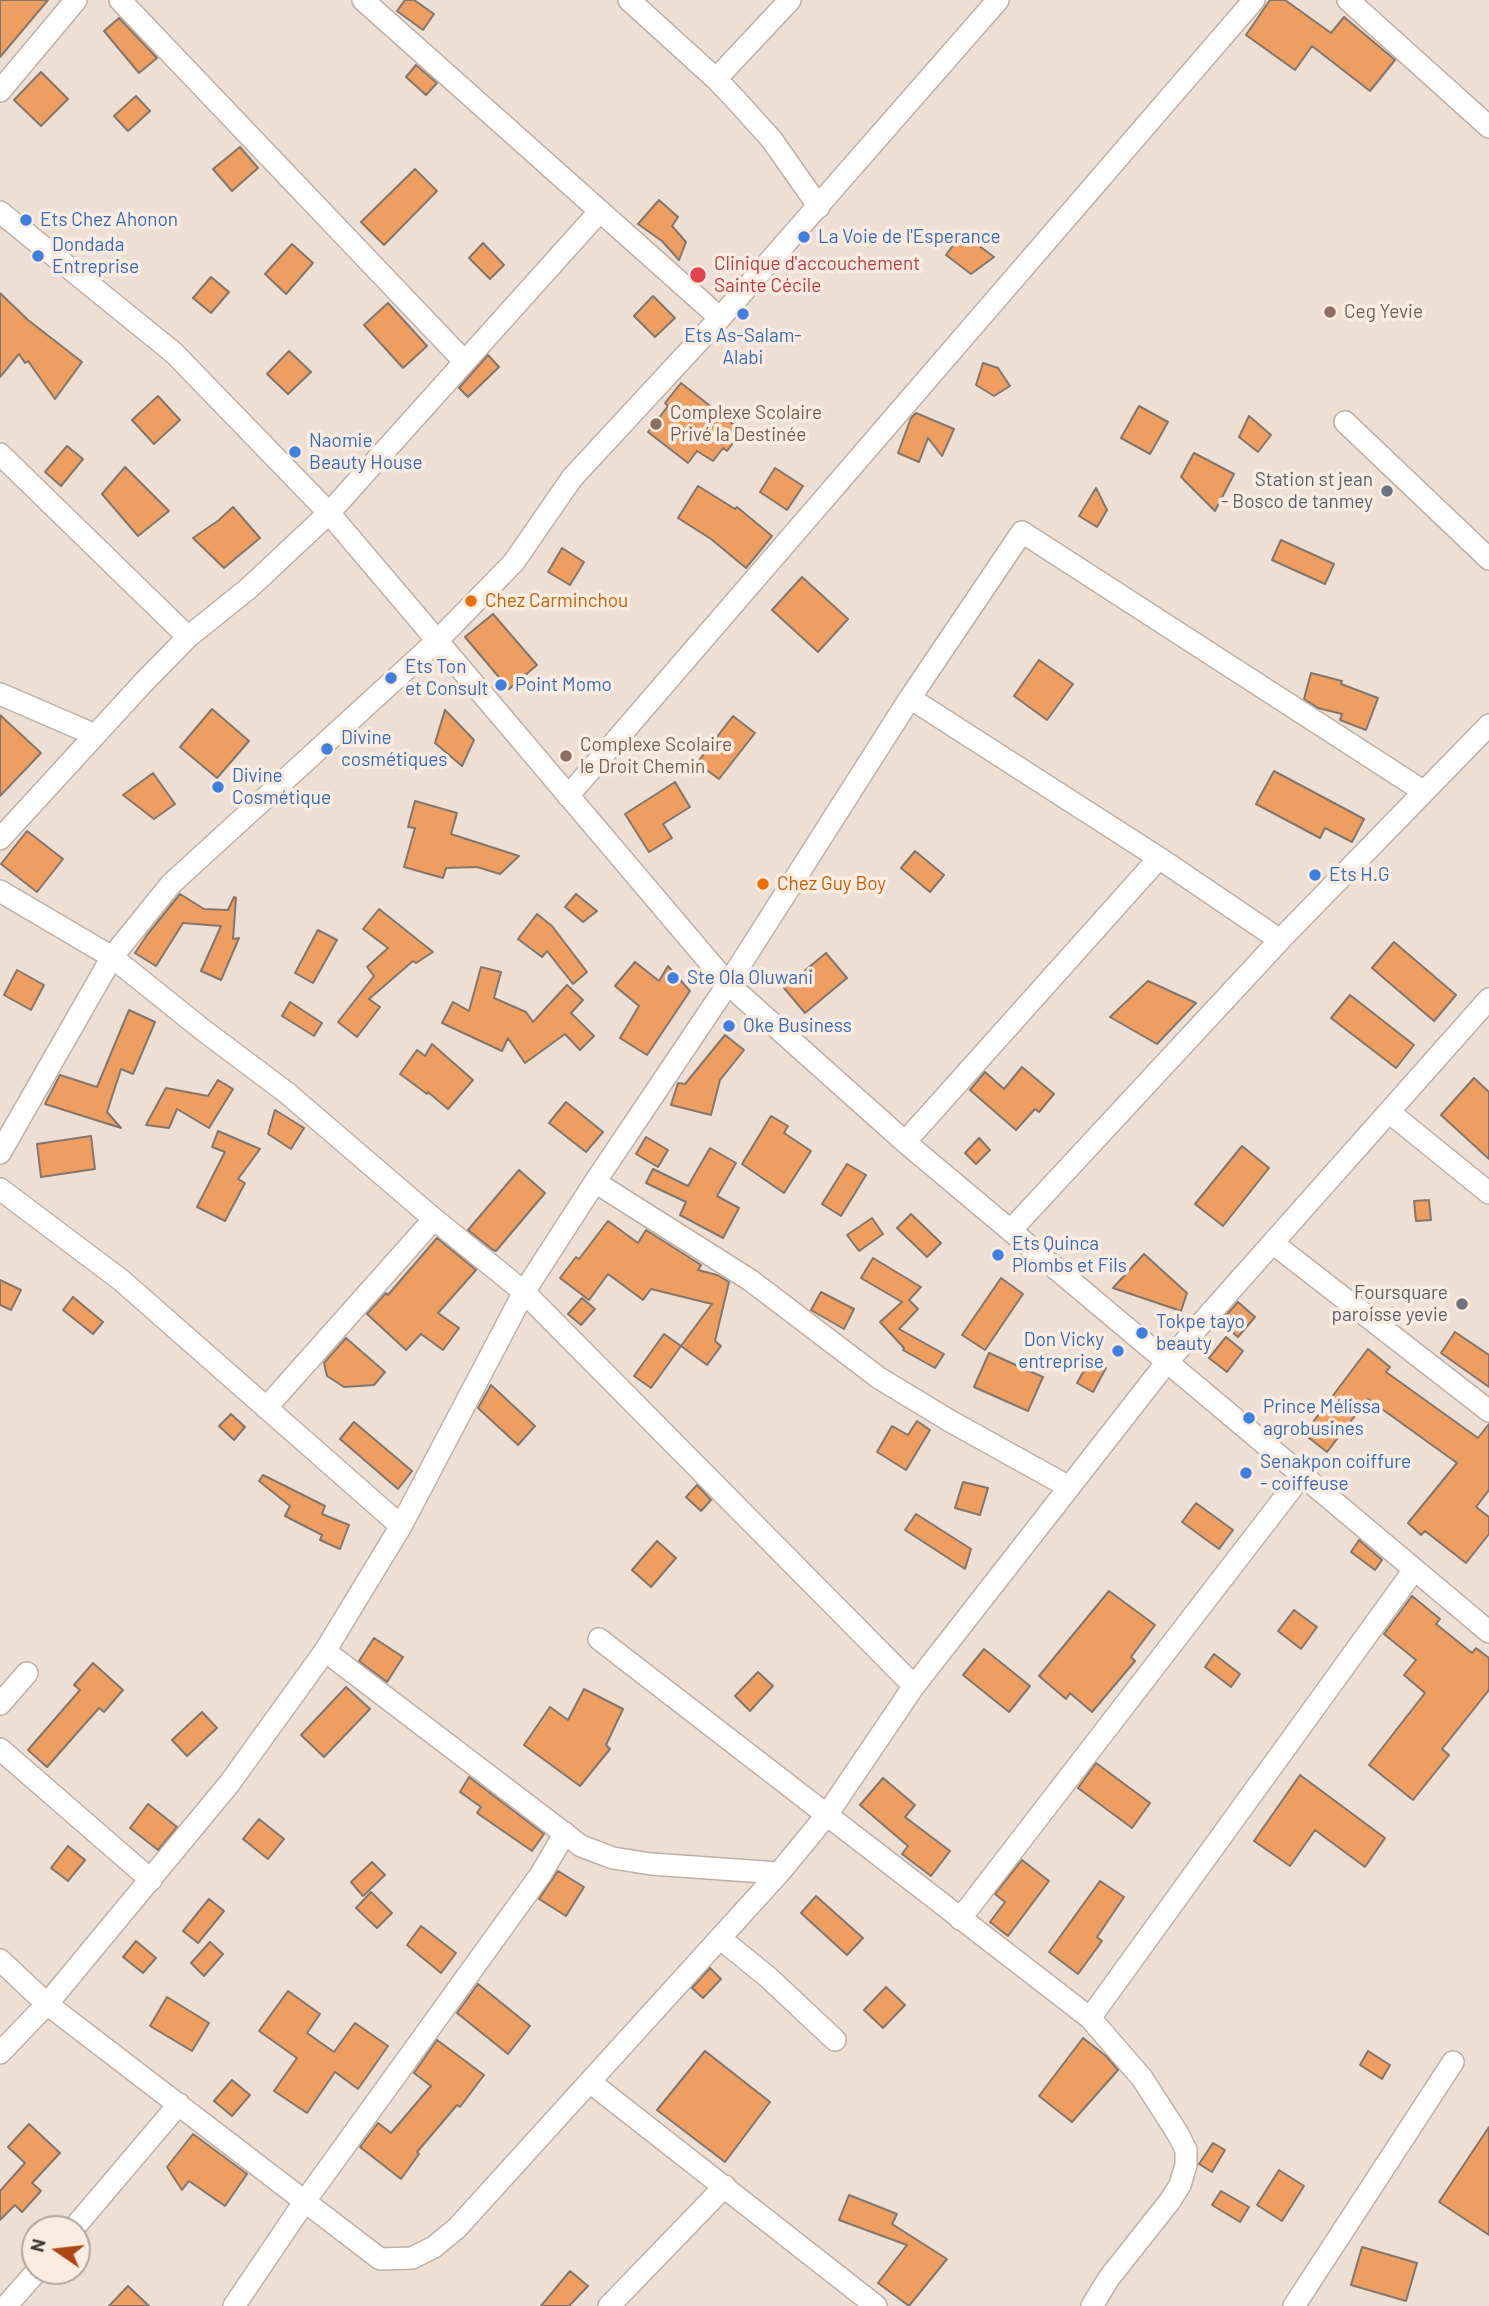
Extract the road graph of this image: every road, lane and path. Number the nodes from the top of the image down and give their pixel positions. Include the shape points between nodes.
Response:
1 (76, 0) edge
2 (120, 0) edge
3 (363, 0) edge
4 (629, 0) edge
5 (790, 0) edge
6 (998, 0) edge
7 (1254, 0) edge
8 (1348, 0) edge
9 (716, 79) junction
10 (0, 91) edge
11 (1489, 127) edge
12 (819, 207) junction
13 (600, 211) junction
14 (0, 212) edge
15 (720, 318) junction
16 (464, 361) junction
17 (1345, 422) dead end
18 (0, 454) edge
19 (329, 513) junction
20 (1489, 559) edge
21 (188, 637) junction
22 (438, 640) junction
23 (0, 694) edge
24 (910, 698) junction
25 (1489, 725) edge
26 (95, 735) junction
27 (1423, 791) junction
28 (568, 796) junction
29 (0, 839) edge
30 (1159, 858) junction
31 (0, 891) edge
32 (1280, 940) junction
33 (112, 957) junction
34 (728, 984) junction
35 (1489, 999) edge
36 (1389, 1112) junction
37 (905, 1142) junction
38 (0, 1153) edge
39 (595, 1182) junction
40 (0, 1189) edge
41 (1489, 1193) edge
42 (434, 1219) junction
43 (1011, 1230) junction
44 (1274, 1244) junction
45 (524, 1292) junction
46 (1167, 1362) junction
47 (267, 1408) junction
48 (1489, 1411) edge
49 (1302, 1475) junction
50 (1069, 1486) junction
51 (401, 1526) junction
52 (1414, 1570) junction
53 (1489, 1632) edge
54 (599, 1639) dead end
55 (325, 1651) junction
56 (27, 1673) dead end
57 (914, 1686) junction
58 (0, 1704) edge
59 (0, 1749) edge
60 (826, 1816) junction
61 (565, 1833) junction
62 (779, 1873) junction
63 (151, 1880) junction
64 (960, 1919) junction
65 (721, 1939) junction
66 (0, 1960) edge
67 (47, 2004) junction
68 (1090, 2018) junction
69 (835, 2040) dead end
70 (0, 2053) edge
71 (1453, 2062) dead end
72 (590, 2082) junction
73 (179, 2104) junction
74 (725, 2186) junction
75 (305, 2201) junction
76 (85, 2215) edge
77 (25, 2285) edge
78 (1303, 2303) edge
79 (6, 2306) edge
80 (233, 2306) edge
81 (610, 2306) edge
82 (876, 2306) edge
83 (1092, 2306) edge

1 - 10 street
2 - 16 street
3 - 13 street
4 - 9 street
5 - 9 street
6 - 12 street
7 - 28 street
8 - 11 street
9 - 12 street via 772,140
12 - 15 street
13 - 15 street
13 - 16 street
14 - 19 street via 174,354
15 - 22 street via 572,478 514,562
16 - 19 street
17 - 20 street
18 - 21 street
19 - 21 street
19 - 22 street
21 - 26 street
22 - 28 street
22 - 33 street via 171,884
23 - 26 street
24 - 27 street via 1022,532
24 - 30 street
24 - 34 street
25 - 27 street
26 - 29 street
27 - 32 street
28 - 34 street
30 - 32 street
30 - 37 street
31 - 33 street
32 - 43 street
33 - 38 street
33 - 42 street via 287,1093
34 - 37 street
34 - 39 street
35 - 36 street
36 - 41 street
36 - 44 street
37 - 43 street
39 - 45 street
39 - 50 street via 750,1280 878,1378
40 - 47 street via 121,1280
42 - 45 street
42 - 47 street
43 - 46 street
44 - 46 street
44 - 48 street
45 - 51 street
45 - 57 street
46 - 49 street
46 - 50 street
47 - 51 street
49 - 52 street
49 - 64 street
50 - 57 street
51 - 55 street
52 - 53 street
52 - 68 street
54 - 60 street
55 - 61 street
55 - 63 street via 229,1784
56 - 58 street
57 - 60 street
59 - 63 street
60 - 62 street
60 - 64 street
61 - 62 street via 582,1846 613,1858
61 - 75 street via 541,1874
62 - 65 street
63 - 67 street
64 - 68 street
65 - 69 street
65 - 72 street
66 - 67 street
67 - 70 street
67 - 73 street
68 - 83 street via 1142,2078 1186,2150 1180,2185
71 - 78 street
72 - 74 street
72 - 75 street via 457,2228 412,2258 380,2259
73 - 75 street
73 - 76 street
74 - 81 street
74 - 82 street
75 - 80 street
77 - 79 street

